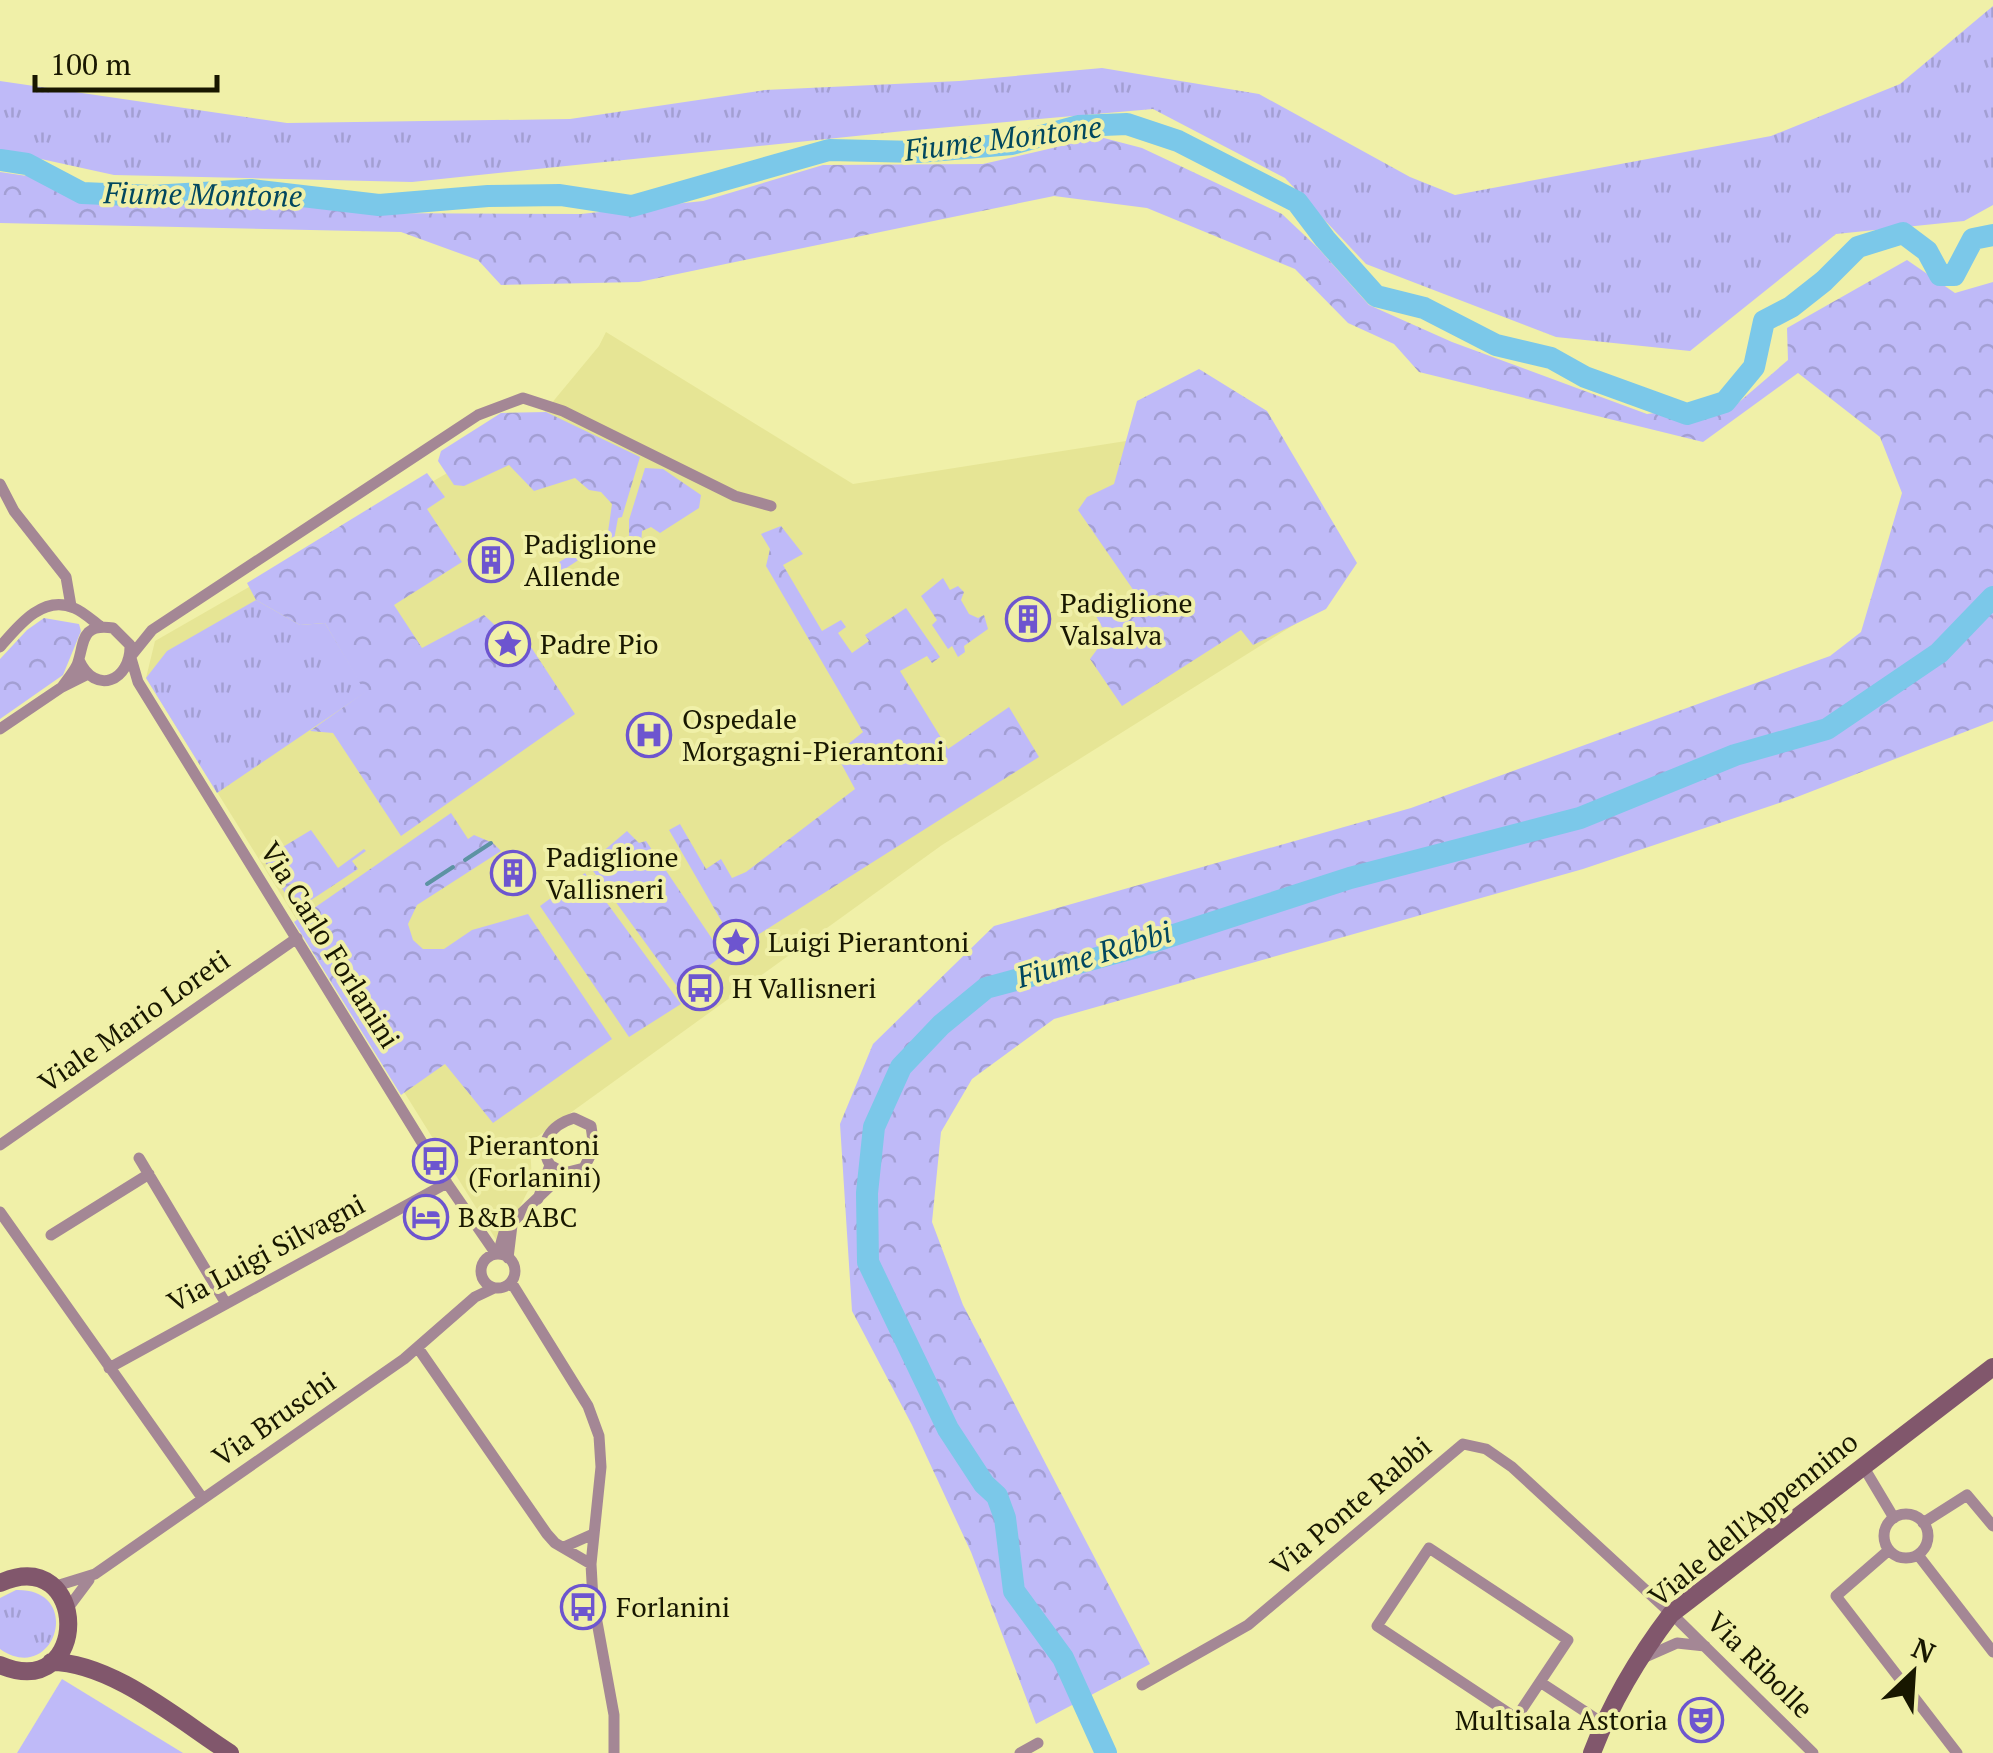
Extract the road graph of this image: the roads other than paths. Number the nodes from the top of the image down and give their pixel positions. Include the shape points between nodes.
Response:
1 (0, 484) edge
2 (772, 506) dead end
3 (77, 609) junction
4 (95, 630) junction
5 (146, 637) junction
6 (128, 640) junction
7 (0, 646) edge
8 (79, 660) junction
9 (129, 661) junction
10 (88, 674) junction
11 (62, 687) junction
12 (0, 729) edge
13 (297, 938) junction
14 (0, 1145) edge
15 (139, 1158) dead end
16 (550, 1166) junction
17 (564, 1173) junction
18 (148, 1174) junction
19 (448, 1184) junction
20 (538, 1199) junction
21 (0, 1212) edge
22 (482, 1234) junction
23 (51, 1235) dead end
24 (501, 1256) junction
25 (482, 1269) junction
26 (511, 1282) junction
27 (494, 1288) junction
28 (476, 1296) junction
29 (224, 1302) junction
30 (418, 1348) junction
31 (1993, 1367) edge
32 (108, 1368) junction
33 (1863, 1466) junction
34 (203, 1499) junction
35 (1894, 1518) junction
36 (1924, 1523) junction
37 (1993, 1526) edge
38 (592, 1535) junction
39 (564, 1547) junction
40 (1890, 1550) junction
41 (1918, 1554) junction
42 (591, 1564) junction
43 (95, 1574) junction
44 (1, 1582) edge
45 (53, 1587) junction
46 (68, 1608) junction
47 (1672, 1614) junction
48 (70, 1633) junction
49 (1706, 1646) junction
50 (1993, 1652) edge
51 (1639, 1660) junction
52 (51, 1662) junction
53 (0, 1664) edge
54 (1540, 1682) junction
55 (1142, 1685) dead end
56 (128, 1687) junction
57 (1604, 1724) junction
58 (1038, 1744) dead end
59 (230, 1753) edge
60 (614, 1753) edge
61 (1020, 1753) edge
62 (1592, 1753) edge
63 (1814, 1753) edge
64 (1957, 1753) edge

1 - 3 street via 66,578
2 - 5 street via 735,496 563,411 522,398 478,415
3 - 4 street
3 - 7 street via 48,607 26,616
4 - 6 street via 113,628
4 - 8 street via 80,644
5 - 6 street
5 - 9 street
6 - 9 street
8 - 10 street
8 - 11 street
9 - 10 street via 112,679
9 - 13 street, Via Carlo Forlanini
10 - 11 street
11 - 12 street
13 - 14 street, Viale Mario Loreti
13 - 19 street, Via Carlo Forlanini
15 - 18 street
16 - 17 street
16 - 17 street via 544,1148 550,1132 564,1121 583,1121 594,1132 592,1156 578,1172
16 - 20 street
17 - 20 street
18 - 23 street
18 - 29 street
19 - 22 street, Via Carlo Forlanini
19 - 29 street, Via Luigi Silvagni
20 - 24 street via 512,1226
21 - 32 street
22 - 24 street, Via Carlo Forlanini
22 - 25 street
24 - 25 street
24 - 26 street via 515,1270
25 - 27 street
25 - 28 street
26 - 27 street
26 - 38 street via 594,1421 601,1458
27 - 28 street
28 - 30 street, Via Bruschi
29 - 32 street, Via Luigi Silvagni
30 - 34 street, Via Bruschi
30 - 39 street via 546,1534
31 - 33 main road, Viale dell'Appennino
32 - 34 street
33 - 35 street
33 - 47 main road, Viale dell'Appennino
34 - 43 street, Via Bruschi
35 - 36 street via 1913,1516
35 - 40 street via 1884,1537
36 - 37 street via 1967,1495
36 - 41 street via 1927,1543
38 - 39 street
38 - 42 street
39 - 42 street
40 - 41 street via 1900,1557
40 - 64 street via 1836,1596
41 - 50 street
42 - 60 street
43 - 45 street, Via Bruschi
43 - 46 street, Via Bruschi
44 - 45 main road via 29,1577
45 - 46 main road
46 - 48 main road
47 - 49 street, Via Ribolle
47 - 51 main road, Viale dell'Appennino
47 - 55 street, Via Ponte Rabbi via 1512,1467 1486,1449 1463,1444 1248,1624
48 - 52 main road
48 - 56 main road
49 - 51 street via 1677,1643
49 - 63 street, Via Ribolle
51 - 57 main road, Viale dell'Appennino
52 - 53 main road via 25,1671
52 - 56 main road via 80,1664
54 - 54 street via 1568,1640 1429,1548 1377,1626 1516,1718
54 - 57 street
56 - 59 main road
57 - 62 main road, Viale dell'Appennino
58 - 61 street

